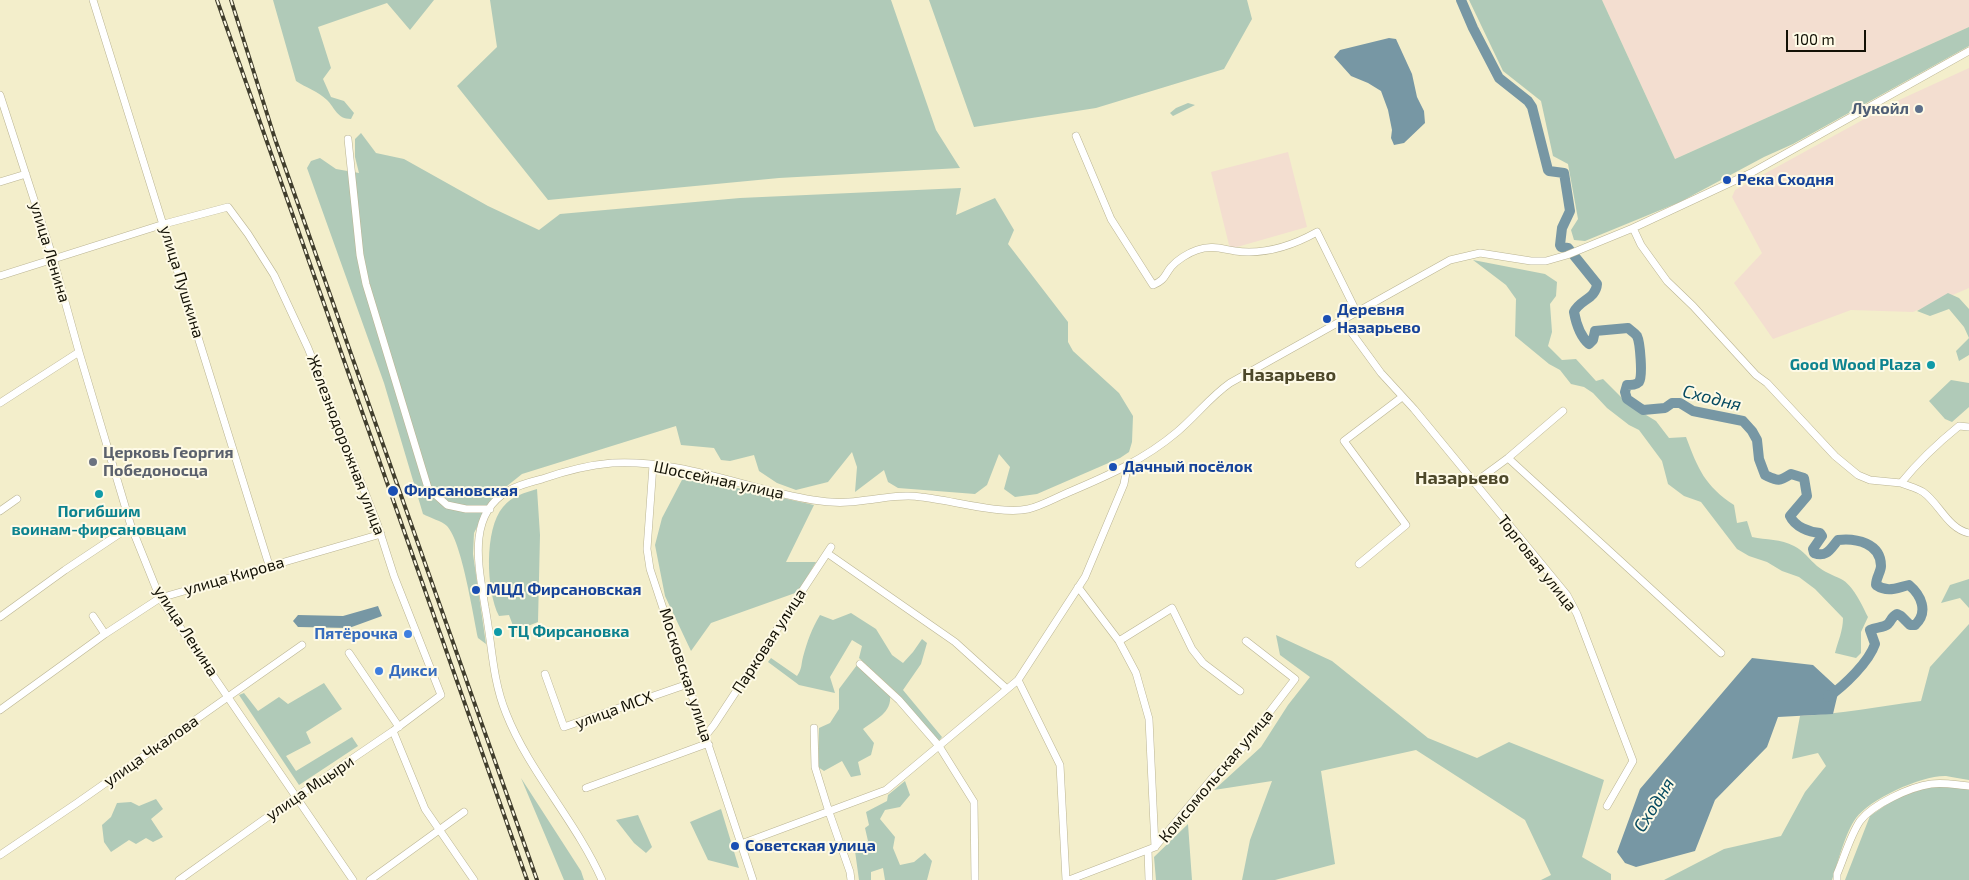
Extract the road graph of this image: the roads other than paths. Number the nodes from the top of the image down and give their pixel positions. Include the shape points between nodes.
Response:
1 (93, 0) edge
2 (1969, 51) edge
3 (0, 95) edge
4 (1076, 136) dead end
5 (348, 139) dead end
6 (26, 174) junction
7 (0, 182) edge
8 (164, 224) junction
9 (1633, 228) junction
10 (53, 258) junction
11 (0, 276) edge
12 (1357, 313) junction
13 (1343, 321) junction
14 (78, 352) junction
15 (1402, 397) junction
16 (0, 403) edge
17 (1563, 411) dead end
18 (1969, 428) edge
19 (1508, 458) junction
20 (653, 465) junction
21 (1127, 467) junction
22 (1474, 483) junction
23 (1901, 483) junction
24 (17, 499) dead end
25 (490, 508) junction
26 (0, 511) edge
27 (132, 526) junction
28 (1969, 533) edge
29 (381, 534) junction
30 (1360, 564) dead end
31 (269, 565) junction
32 (1078, 587) junction
33 (160, 598) junction
34 (92, 616) dead end
35 (0, 617) edge
36 (105, 634) junction
37 (1119, 641) junction
38 (1246, 641) dead end
39 (302, 645) dead end
40 (350, 653) dead end
41 (1721, 653) dead end
42 (860, 664) dead end
43 (545, 674) dead end
44 (1018, 680) junction
45 (688, 684) junction
46 (1007, 689) junction
47 (1240, 691) dead end
48 (440, 695) joint
49 (229, 697) junction
50 (0, 710) edge
51 (814, 728) dead end
52 (396, 729) junction
53 (706, 735) junction
54 (709, 745) junction
55 (939, 746) junction
56 (1969, 786) edge
57 (586, 788) dead end
58 (296, 796) junction
59 (1607, 806) dead end
60 (464, 812) dead end
61 (828, 812) junction
62 (438, 830) junction
63 (741, 844) junction
64 (1156, 847) junction
65 (1148, 850) junction
66 (0, 855) edge
67 (179, 880) edge
68 (353, 880) edge
69 (370, 880) edge
70 (474, 880) edge
71 (602, 880) edge
72 (753, 880) edge
73 (851, 880) edge
74 (975, 880) edge
75 (1067, 880) edge
76 (1149, 880) edge
77 (1837, 880) edge

1 - 8 street, улица Пушкина
2 - 9 street, Шоссейная улица via 1751,173
3 - 6 street, улица Ленина
4 - 12 street via 1111,218 1153,285 1161,282 1170,267 1198,249 1280,249 1317,232
5 - 25 street via 366,284 428,488 447,505 466,509
6 - 7 street
6 - 10 street, улица Ленина
8 - 10 street
8 - 29 street, Железнодорожная улица via 228,206 248,234 274,275 308,348
8 - 31 street, улица Пушкина
9 - 12 street, Шоссейная улица via 1546,261 1480,253 1450,260
9 - 23 street via 1667,281 1835,456 1858,475 1870,480
10 - 11 street
10 - 14 street, улица Ленина
12 - 13 street, Шоссейная улица
13 - 15 street, Торговая улица
13 - 21 street, Шоссейная улица via 1220,390 1179,430
14 - 16 street
14 - 27 street, улица Ленина
15 - 22 street, Торговая улица
15 - 30 street via 1344,441 1406,525
17 - 19 street
18 - 23 street via 1959,426 1949,434 1916,463
19 - 22 street
19 - 41 street
20 - 21 street, Шоссейная улица via 814,500 839,502 914,496 1003,510 1028,510
20 - 25 street, Шоссейная улица via 612,463 563,471 508,491
20 - 45 street, Московская улица via 647,550
21 - 32 street via 1124,484
22 - 59 street, Торговая улица via 1567,596 1577,614 1634,761
23 - 28 street via 1923,492 1948,520 1962,532
24 - 26 street
25 - 71 street, Шоссейная улица via 484,518 478,547 491,656 505,711
27 - 33 street, улица Ленина
27 - 35 street
29 - 31 street, улица Кирова
29 - 48 street, Железнодорожная улица
31 - 33 street, улица Кирова
32 - 37 street
32 - 44 street
33 - 36 street, улица Кирова
33 - 49 street, улица Ленина
34 - 36 street
36 - 50 street, улица Кирова
37 - 47 street via 1172,608 1192,649 1203,663
37 - 64 street via 1136,673 1149,719
38 - 64 street, Комсомольская улица via 1295,679 1242,748 1214,776
39 - 49 street, улица Чкалова
40 - 52 street
42 - 55 street via 899,700
43 - 45 street, улица МСХ via 564,727
44 - 46 street
44 - 75 street via 1060,765
45 - 53 street, Московская улица
46 - 53 street, Парковая улица via 955,642 829,550
46 - 55 street
48 - 52 street, улица Мцыри
49 - 58 street, улица Ленина
49 - 66 street, улица Чкалова
51 - 61 street via 815,767
52 - 58 street, улица Мцыри
52 - 62 street via 424,809
53 - 54 street, Московская улица
54 - 57 street
54 - 63 street, Московская улица
55 - 61 street via 886,790
55 - 74 street via 974,802
56 - 77 street via 1929,784 1873,809 1860,821
58 - 67 street, улица Мцыри
58 - 68 street, улица Ленина
60 - 62 street
61 - 63 street
61 - 73 street
62 - 69 street
62 - 70 street
63 - 72 street, Московская улица
64 - 65 street, Комсомольская улица
65 - 75 street, Комсомольская улица
65 - 76 street

